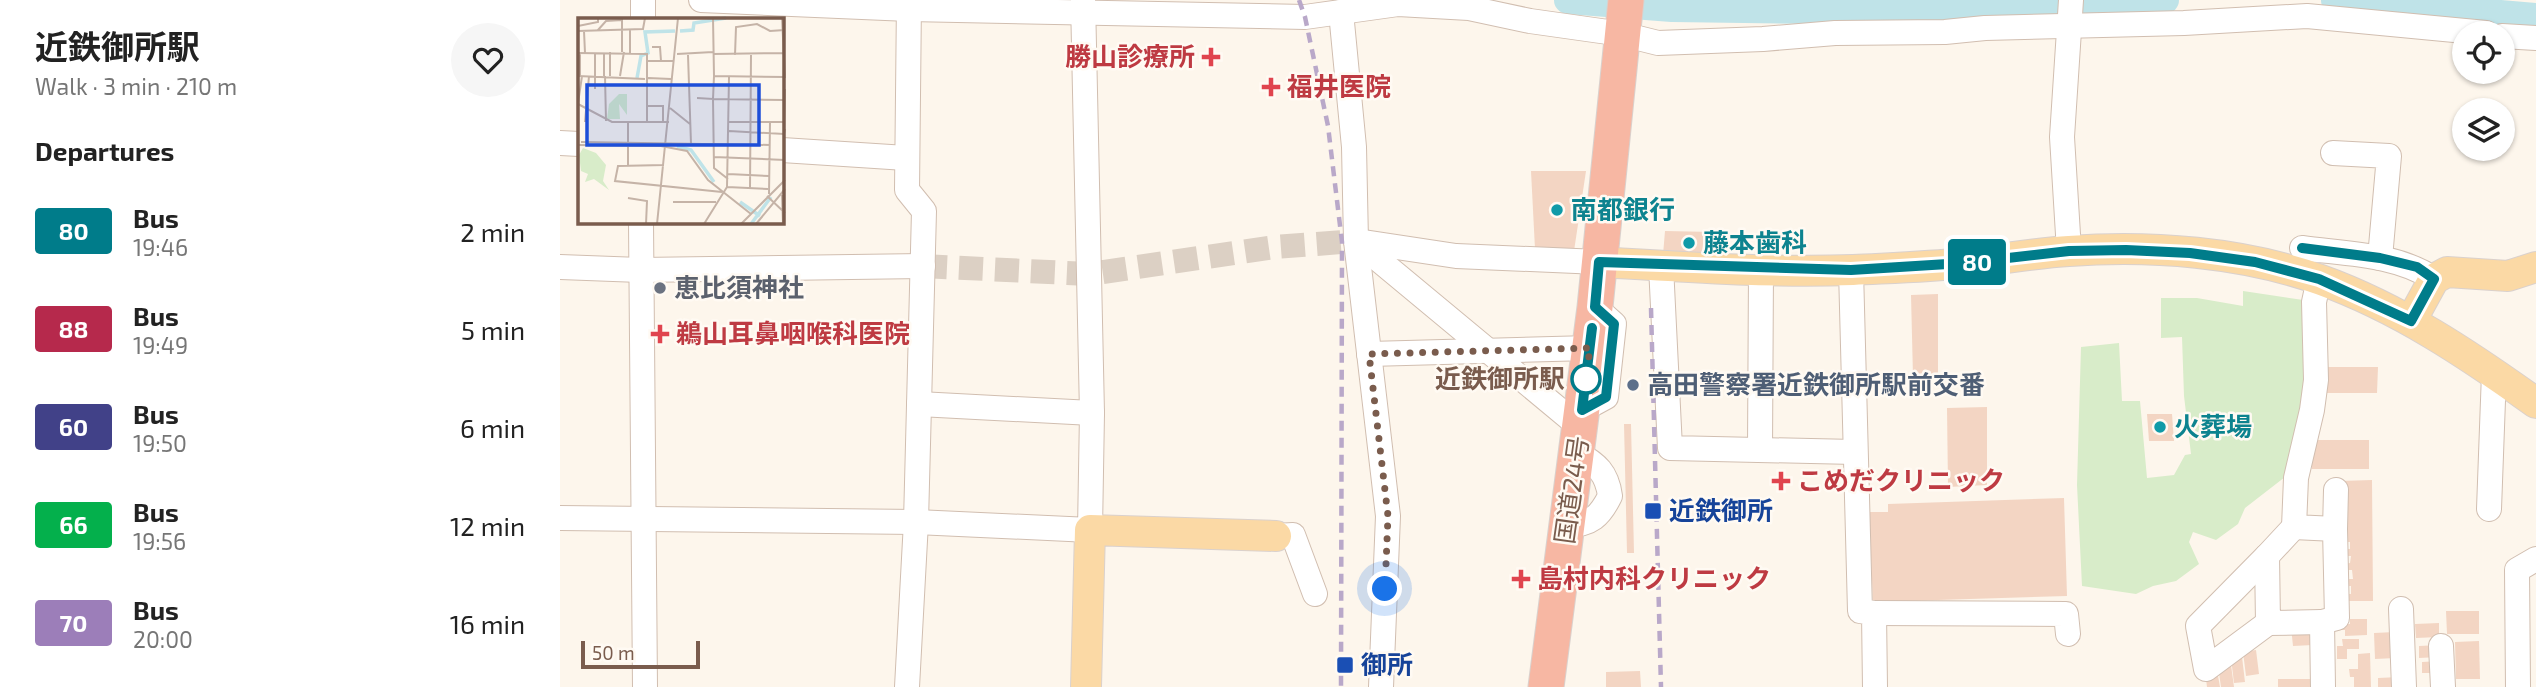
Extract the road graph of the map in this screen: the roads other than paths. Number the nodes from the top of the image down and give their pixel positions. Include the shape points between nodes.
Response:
1 (643, 0) edge
2 (701, 0) edge
3 (2071, 0) edge
4 (909, 4) edge
5 (1083, 5) edge
6 (2307, 10) edge
7 (1341, 12) junction
8 (643, 18) edge
9 (1624, 19) edge
10 (2071, 26) junction
11 (2452, 29) edge
12 (2515, 37) edge
13 (2536, 38) edge
14 (560, 143) edge
15 (578, 144) edge
16 (784, 150) edge
17 (2333, 153) dead end
18 (906, 158) junction
19 (641, 224) edge
20 (1356, 241) junction
21 (2302, 248) dead end
22 (2069, 251) junction
23 (2380, 258) junction
24 (1599, 262) junction
25 (1661, 265) junction
26 (923, 266) junction
27 (560, 267) edge
28 (2536, 267) edge
29 (1761, 269) junction
30 (640, 270) junction
31 (1851, 270) junction
32 (2319, 279) junction
33 (2434, 279) junction
34 (1595, 307) junction
35 (2411, 321) junction
36 (1590, 348) junction
37 (1488, 350) junction
38 (1369, 354) junction
39 (2494, 373) junction
40 (2536, 403) edge
41 (919, 404) junction
42 (1092, 414) junction
43 (1580, 430) junction
44 (1760, 450) junction
45 (1855, 452) junction
46 (2336, 490) dead end
47 (2489, 509) dead end
48 (560, 518) edge
49 (643, 520) junction
50 (916, 522) junction
51 (2294, 527) junction
52 (2335, 529) junction
53 (1090, 530) junction
54 (1276, 536) joint
55 (2267, 556) junction
56 (2536, 559) edge
57 (1315, 594) dead end
58 (2401, 609) dead end
59 (1874, 613) junction
60 (2322, 622) junction
61 (2268, 623) junction
62 (2068, 634) dead end
63 (2441, 646) dead end
64 (645, 687) edge
65 (908, 687) edge
66 (1086, 687) edge
67 (1381, 687) edge
68 (1546, 687) edge
69 (1875, 687) edge
70 (2323, 687) edge
71 (2404, 687) edge
72 (2443, 687) edge
73 (2518, 687) edge

1 - 8 street
2 - 4 street
3 - 10 street
4 - 5 street
4 - 18 street
5 - 7 street via 1305,17
5 - 42 street
6 - 10 street via 2184,23
6 - 11 street
7 - 9 street via 1398,4 1469,8 1530,21
7 - 20 street via 1354,147
9 - 10 street via 1658,43
9 - 24 highway, 国道24号
10 - 22 street via 2062,137
12 - 13 street
14 - 15 street
16 - 18 street
17 - 23 street via 2389,156
18 - 26 street via 907,190 924,211
19 - 30 street
20 - 24 street via 1456,256
20 - 37 street
20 - 38 street
21 - 23 street
22 - 31 main road
22 - 32 main road via 2190,253 2255,262
23 - 33 street via 2417,267
24 - 25 main road
24 - 34 highway, 国道24号
25 - 29 main road
25 - 44 street via 1670,448
26 - 30 street
26 - 41 street
27 - 30 street
28 - 33 main road via 2508,276 2447,272
29 - 31 main road
29 - 44 street
30 - 49 street
31 - 45 street
32 - 35 main road
32 - 51 street via 2314,302 2316,380 2295,478
33 - 35 main road
34 - 36 highway, 国道24号
34 - 43 street via 1614,324 1606,397
35 - 39 main road
36 - 37 street
36 - 43 highway, 国道24号
37 - 38 street
37 - 43 street
38 - 67 street via 1388,516
39 - 40 main road
39 - 47 street
41 - 42 street
41 - 50 street
42 - 53 street
43 - 68 highway, 国道24号
44 - 45 street
45 - 59 street via 1860,611
46 - 52 street
48 - 49 street
49 - 50 street
49 - 64 street
50 - 53 street
50 - 65 street
51 - 52 street
51 - 55 street
52 - 60 street via 2337,618
53 - 54 main road
53 - 66 main road
54 - 57 street via 1293,535
55 - 61 street
55 - 61 street via 2198,626 2206,669
56 - 73 street via 2517,570
58 - 71 street
59 - 62 street via 2066,614
59 - 69 street
60 - 61 street
60 - 70 street
63 - 72 street

